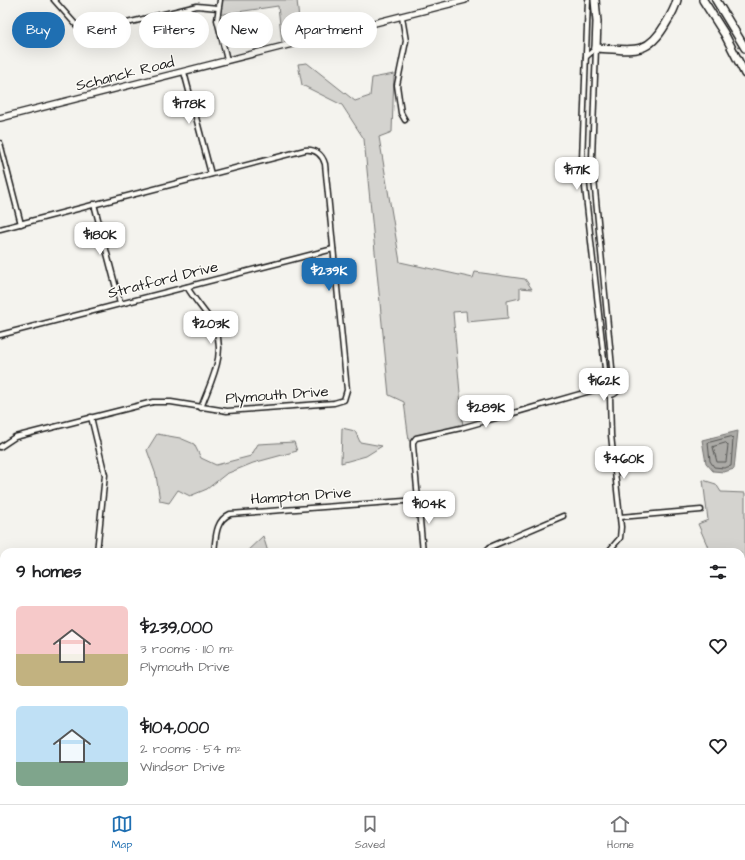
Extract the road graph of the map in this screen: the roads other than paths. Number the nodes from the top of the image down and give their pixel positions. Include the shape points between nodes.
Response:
1 (54, 0) edge
2 (220, 0) edge
3 (465, 0) edge
4 (588, 0) edge
5 (595, 0) edge
6 (678, 0) edge
7 (703, 0) edge
8 (716, 0) edge
9 (218, 8) junction
10 (402, 17) junction
11 (596, 48) junction
12 (745, 48) edge
13 (586, 57) junction
14 (227, 60) junction
15 (184, 72) junction
16 (745, 74) edge
17 (585, 83) junction
18 (594, 84) junction
19 (0, 118) edge
20 (405, 120) dead end
21 (0, 143) edge
22 (211, 174) junction
23 (94, 204) junction
24 (596, 204) junction
25 (586, 205) junction
26 (21, 224) junction
27 (0, 229) edge
28 (333, 249) junction
29 (187, 286) junction
30 (120, 303) junction
31 (0, 335) edge
32 (606, 378) junction
33 (613, 378) junction
34 (601, 388) junction
35 (610, 396) junction
36 (201, 408) junction
37 (91, 417) junction
38 (0, 447) edge
39 (418, 500) junction
40 (701, 510) dead end
41 (563, 516) dead end
42 (620, 517) junction
43 (97, 548) edge
44 (214, 548) edge
45 (423, 548) edge
46 (489, 548) edge
47 (613, 548) edge

1 - 9 street via 77,26 94,31 197,6
2 - 9 street
3 - 10 street, Schanck Road
4 - 13 street
5 - 11 main road
6 - 11 main road via 659,36 649,46 638,49
7 - 16 main road
8 - 12 main road
9 - 14 street via 217,20
10 - 14 street, Schanck Road
10 - 20 street via 406,41 397,85 401,113
11 - 13 street
11 - 18 street
13 - 17 street
14 - 15 street, Schanck Road
15 - 19 street, Schanck Road
15 - 22 street
17 - 18 street
17 - 25 street via 582,160
18 - 24 street via 592,141
21 - 26 street
22 - 23 street, Plymouth Drive
22 - 28 street, Plymouth Drive via 305,150 315,152 321,156 325,164
23 - 26 street, Plymouth Drive
23 - 30 street
24 - 25 street
24 - 33 street
25 - 32 street
26 - 27 street, Plymouth Drive
28 - 29 street, Stratford Drive
28 - 36 street, Plymouth Drive via 347,386 346,398 334,403 235,410
29 - 30 street, Stratford Drive
29 - 36 street via 212,322 219,344 218,364
30 - 31 street, Stratford Drive
32 - 33 street
32 - 34 street
33 - 35 street via 618,382 619,388
34 - 35 street
34 - 39 street via 416,438 413,446
35 - 42 street via 611,436
36 - 37 street, Plymouth Drive via 171,402 153,402
37 - 38 street, Plymouth Drive via 15,437
37 - 43 street via 106,475
39 - 44 street, Hampton Drive via 230,514 217,526
39 - 45 street
40 - 42 street
41 - 46 street
42 - 47 street via 621,532

